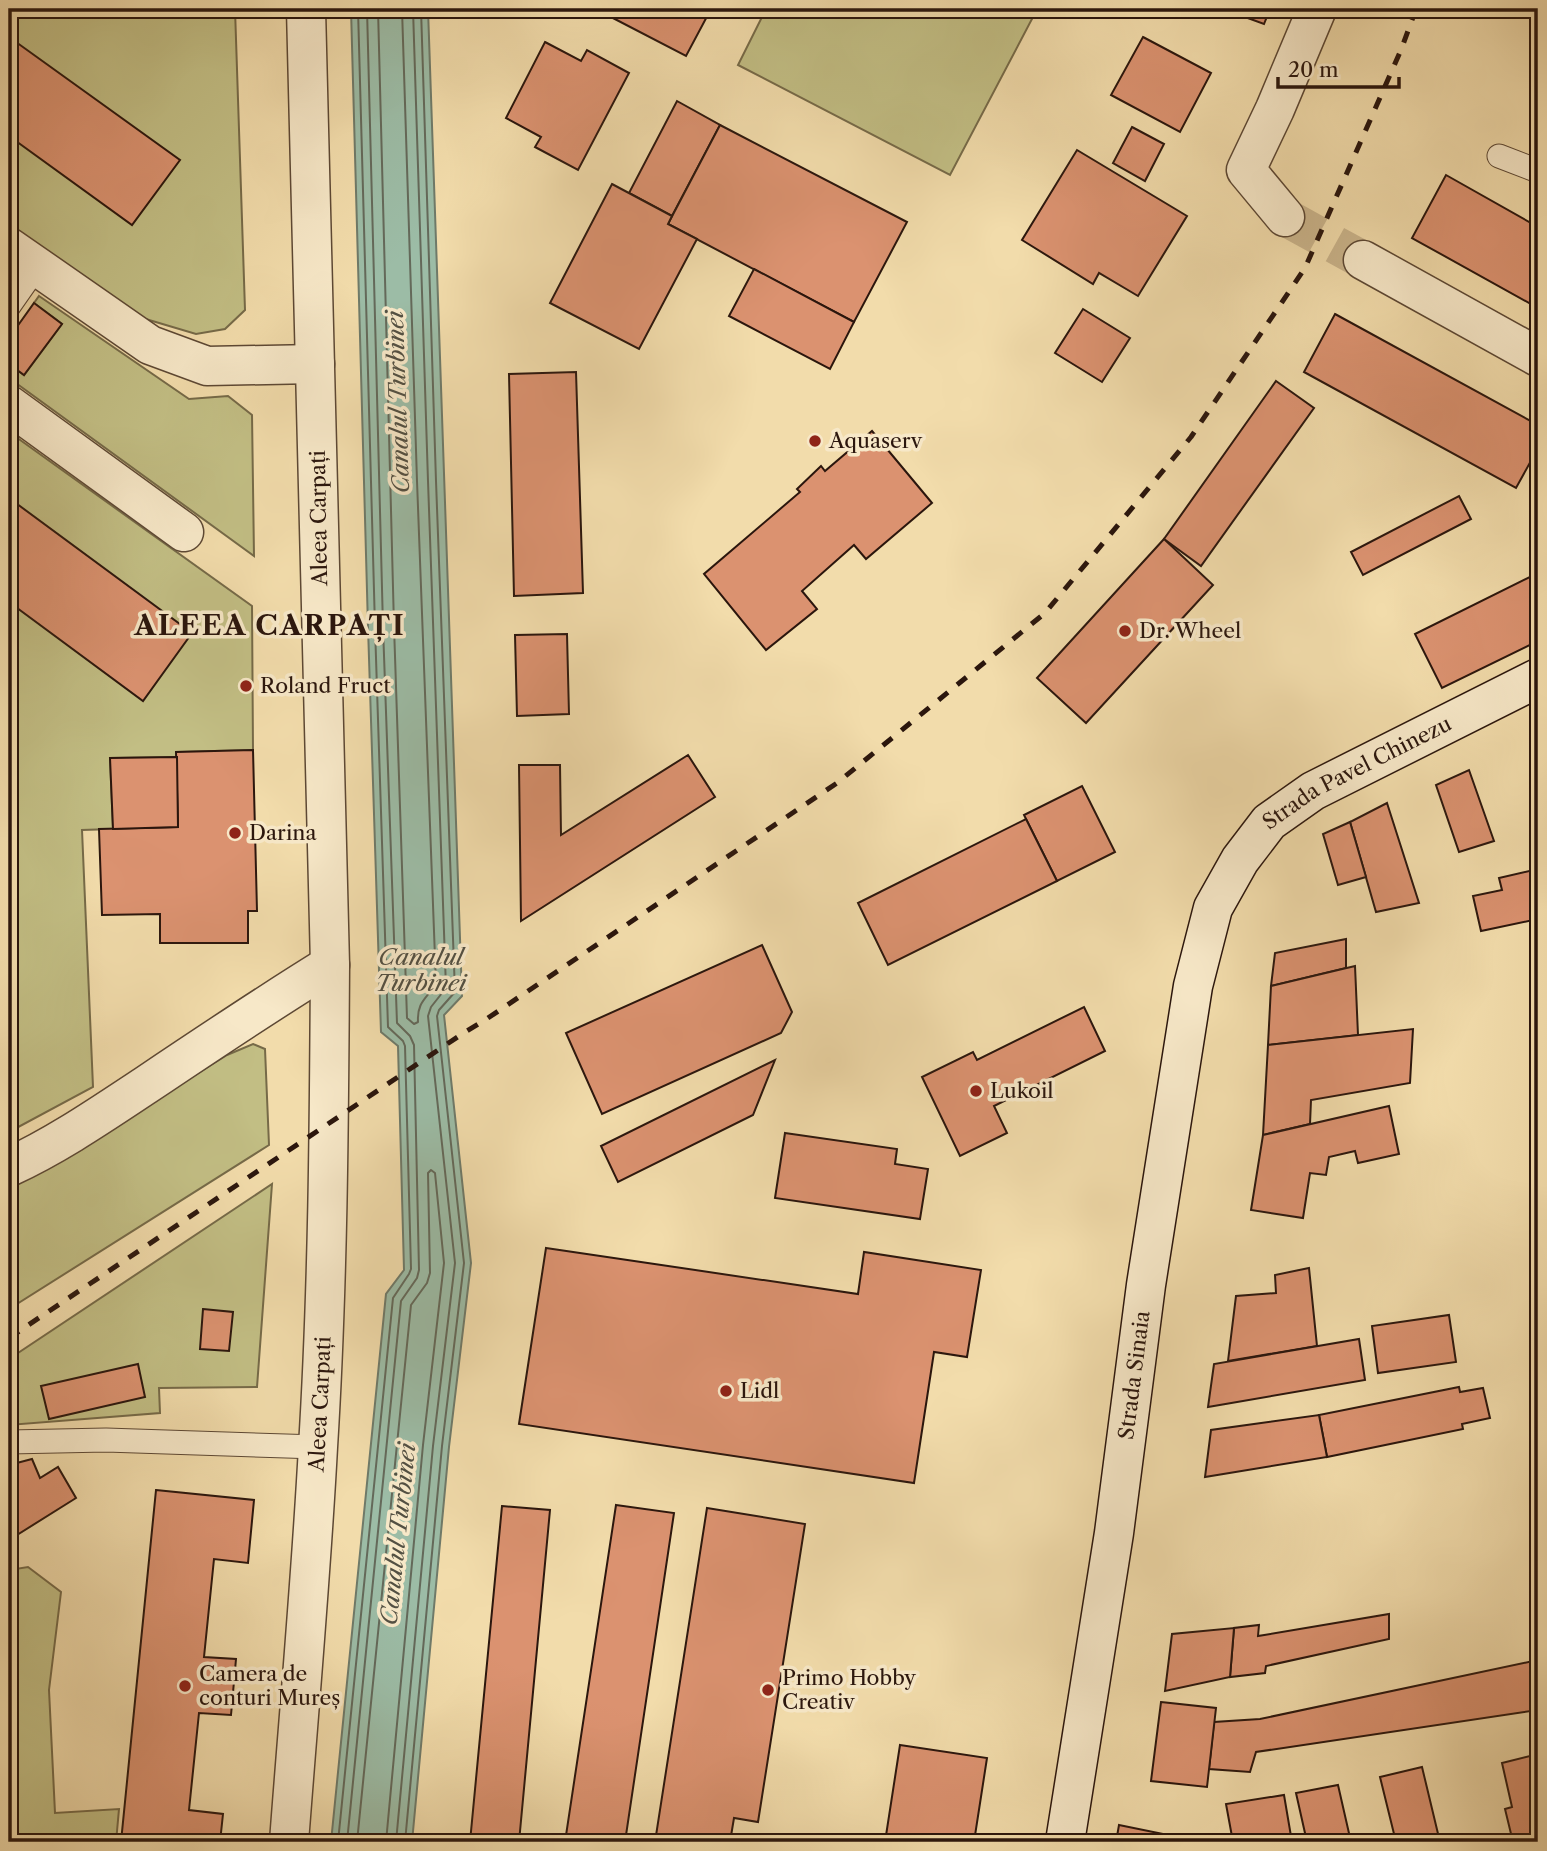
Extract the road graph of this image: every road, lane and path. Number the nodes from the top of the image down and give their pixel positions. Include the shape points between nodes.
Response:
1 (306, 9) edge
2 (1317, 9) edge
3 (1499, 156) dead end
4 (1538, 171) edge
5 (1285, 216) tunnel mouth
6 (23, 257) edge
7 (1363, 260) tunnel mouth
8 (9, 306) edge
9 (1538, 357) edge
10 (315, 364) junction
11 (9, 405) edge
12 (184, 532) dead end
13 (1538, 678) edge
14 (1213, 908) joint
15 (330, 965) junction
16 (9, 1167) edge
17 (9, 1442) edge
18 (318, 1447) junction
19 (289, 1842) edge
20 (1065, 1842) edge

1 - 10 street, Aleea Carpați
2 - 5 street via 1246,170
3 - 4 lane
6 - 8 lane
6 - 10 street via 150,345 207,366
7 - 9 street
10 - 15 street, Aleea Carpați
11 - 12 street
13 - 14 street, Strada Pavel Chinezu via 1312,791 1269,822 1240,860
14 - 20 street, Strada Sinaia via 1193,986
15 - 16 street via 57,1142
15 - 18 street, Aleea Carpați via 328,1227
17 - 18 lane via 106,1440
18 - 19 street, Aleea Carpați

